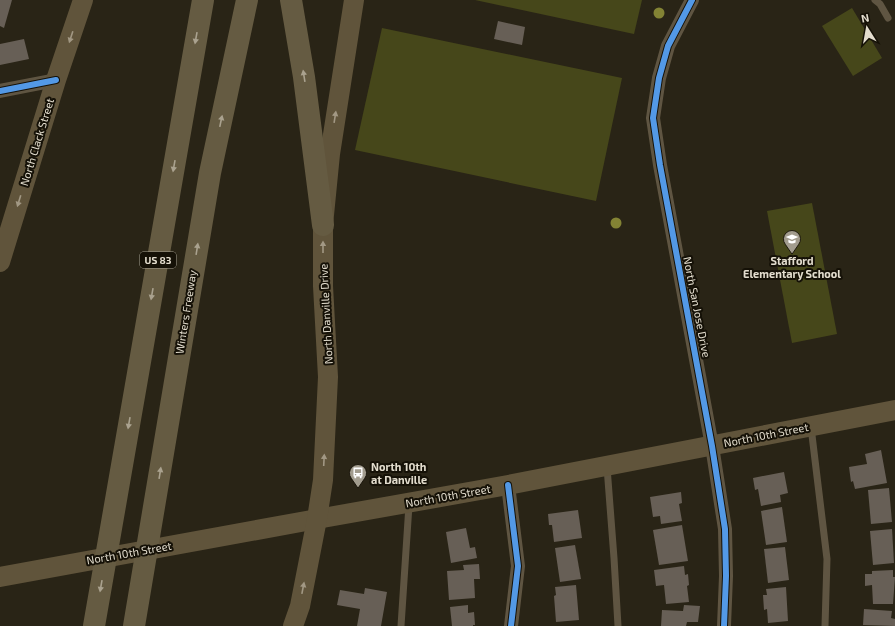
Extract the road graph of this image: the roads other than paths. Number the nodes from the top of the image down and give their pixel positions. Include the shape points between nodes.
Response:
1 (83, 0) edge
2 (203, 0) edge
3 (246, 0) edge
4 (291, 0) edge
5 (354, 0) edge
6 (692, 0) edge
7 (875, 0) edge
8 (888, 18) dead end
9 (56, 80) junction
10 (0, 91) edge
11 (323, 225) junction
12 (0, 262) edge
13 (895, 410) edge
14 (811, 427) junction
15 (712, 446) junction
16 (607, 466) junction
17 (508, 485) junction
18 (409, 502) junction
19 (317, 519) junction
20 (0, 577) edge
21 (136, 616) edge
22 (95, 620) edge
23 (293, 626) edge
24 (401, 626) edge
25 (511, 626) edge
26 (618, 626) edge
27 (724, 626) edge
28 (825, 626) edge

1 -> 9 main road, North Clack Street
2 -> 22 highway, US 83
21 -> 3 highway, Winters Freeway via 210,173
11 -> 4 highway via 304,77
11 -> 5 main road, North Danville Drive via 330,154
6 - 15 street, North San Jose Drive via 668,46 659,78 653,118
7 - 8 lane
9 - 10 street
9 -> 12 main road, North Clack Street
19 -> 11 main road, North Danville Drive via 328,376 323,286
13 - 14 main road, North 10th Street
14 - 15 main road, North 10th Street
14 - 28 lane via 827,559
15 - 16 main road, North 10th Street
15 - 27 street, North San Jose Drive via 725,529
16 - 17 main road, North 10th Street
16 - 26 lane
17 - 18 main road, North 10th Street
17 - 25 street via 518,566
18 - 19 main road, North 10th Street
18 - 24 lane
19 - 20 main road, North 10th Street
23 -> 19 main road, North Danville Drive via 300,606

